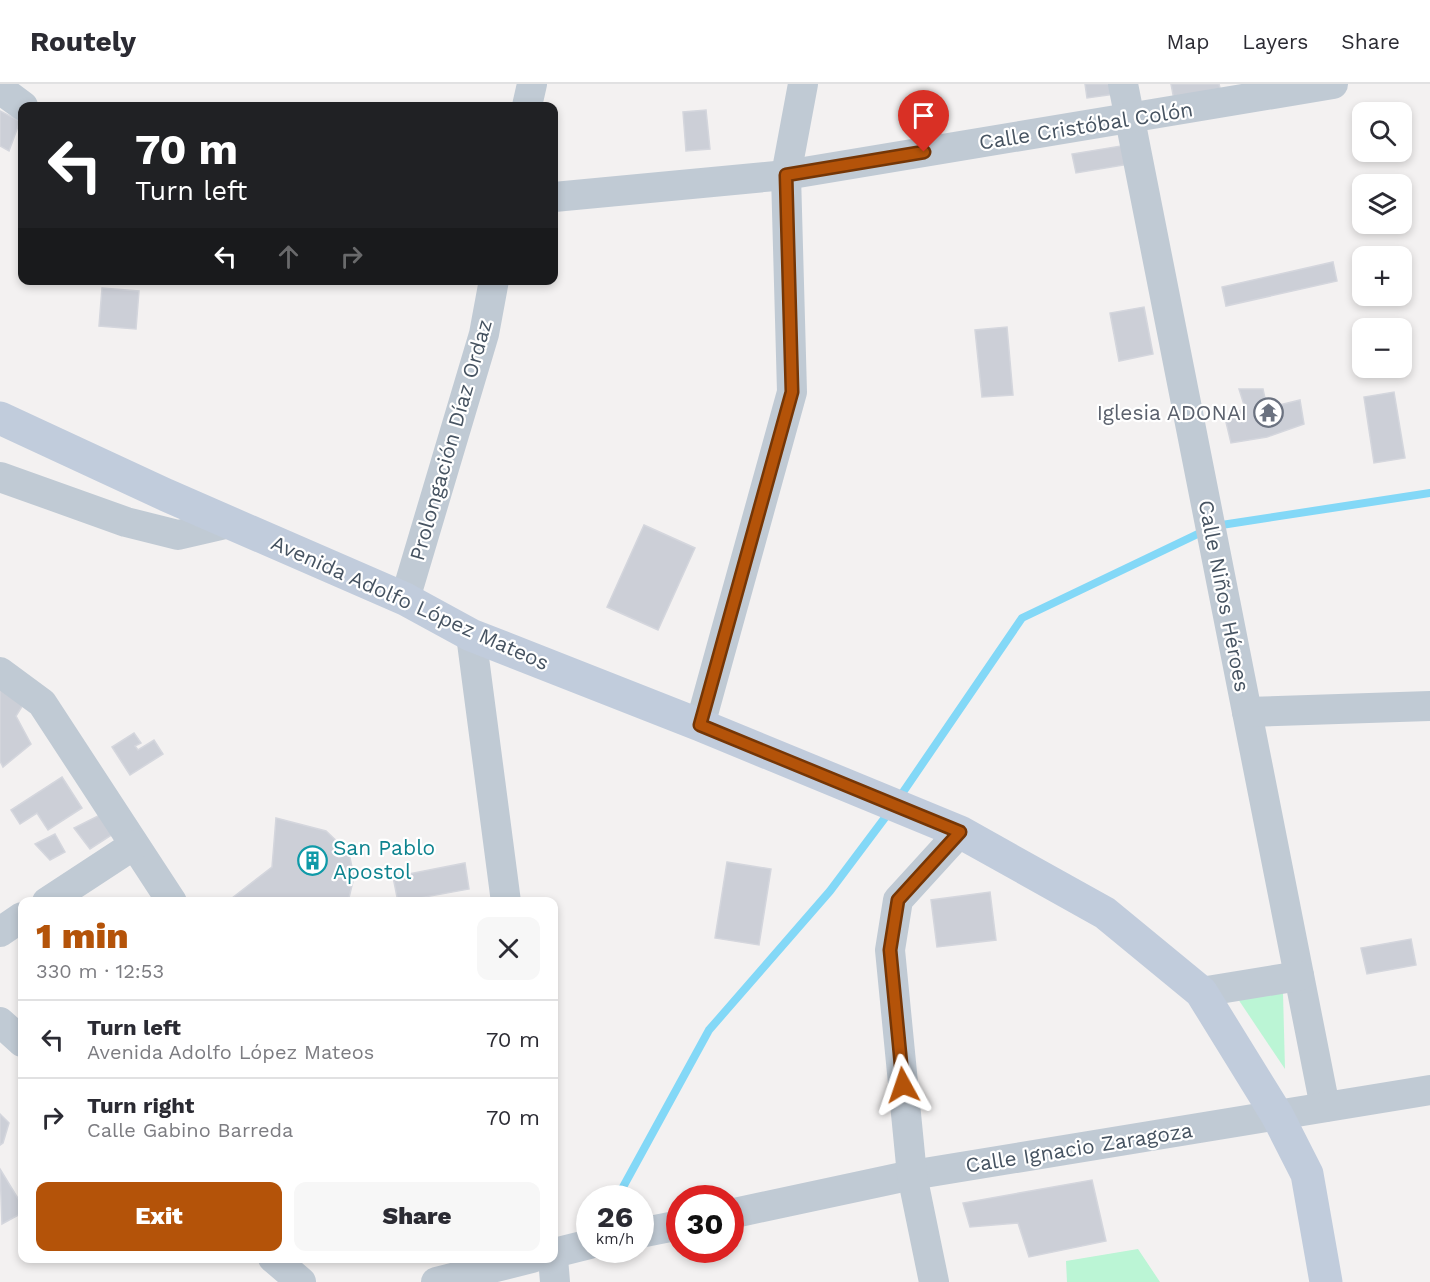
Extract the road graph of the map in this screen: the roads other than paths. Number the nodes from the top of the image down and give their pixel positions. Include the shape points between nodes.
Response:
1 (532, 84) edge
2 (804, 84) edge
3 (1123, 84) edge
4 (1333, 84) edge
5 (0, 89) edge
6 (18, 102) edge
7 (528, 102) edge
8 (1130, 119) junction
9 (786, 175) junction
10 (558, 197) edge
11 (493, 285) edge
12 (0, 418) edge
13 (0, 477) edge
14 (230, 523) junction
15 (405, 598) junction
16 (471, 635) junction
17 (0, 672) edge
18 (1430, 706) edge
19 (1247, 712) junction
20 (700, 725) junction
21 (960, 832) junction
22 (134, 845) junction
23 (54, 897) edge
24 (169, 897) edge
25 (505, 897) edge
26 (18, 920) edge
27 (0, 932) edge
28 (1299, 976) junction
29 (1201, 992) junction
30 (0, 1022) edge
31 (18, 1038) edge
32 (1430, 1090) edge
33 (1325, 1107) junction
34 (1277, 1115) junction
35 (912, 1175) junction
36 (744, 1211) edge
37 (576, 1248) edge
38 (558, 1252) edge
39 (279, 1263) edge
40 (512, 1263) edge
41 (553, 1263) edge
42 (301, 1282) edge
43 (436, 1282) edge
44 (555, 1282) edge
45 (934, 1282) edge
46 (1326, 1282) edge

1 - 7 street
2 - 9 street
3 - 8 street, Calle Niños Héroes
4 - 8 street, Calle Cristóbal Colón
5 - 6 street
8 - 9 street, Calle Cristóbal Colón
8 - 19 street, Calle Niños Héroes
9 - 10 street, Calle Cristóbal Colón
9 - 20 street via 792,392
11 - 15 street, Prolongación Díaz Ordaz via 484,334
12 - 14 main road, Avenida Adolfo López Mateos
13 - 14 street via 126,522 178,535
14 - 15 main road, Avenida Adolfo López Mateos
15 - 16 main road, Avenida Adolfo López Mateos
16 - 20 main road, Avenida Adolfo López Mateos
16 - 25 street
17 - 22 street via 42,703
18 - 19 street
19 - 28 street, Calle Niños Héroes
20 - 21 main road, Avenida Adolfo López Mateos
21 - 29 main road, Avenida Adolfo López Mateos via 1105,913
21 - 35 street via 898,900 890,950
22 - 23 street
22 - 24 street
26 - 27 street
28 - 29 street
28 - 33 street, Calle Niños Héroes
29 - 34 main road, Avenida Adolfo López Mateos
30 - 31 street
32 - 33 street, Calle Ignacio Zaragoza
33 - 34 street, Calle Ignacio Zaragoza
34 - 35 street, Calle Ignacio Zaragoza
34 - 46 main road, Avenida Adolfo López Mateos via 1307,1174
35 - 36 street, Calle Ignacio Zaragoza
35 - 45 street
37 - 38 street
39 - 42 street
40 - 43 street
41 - 44 street

